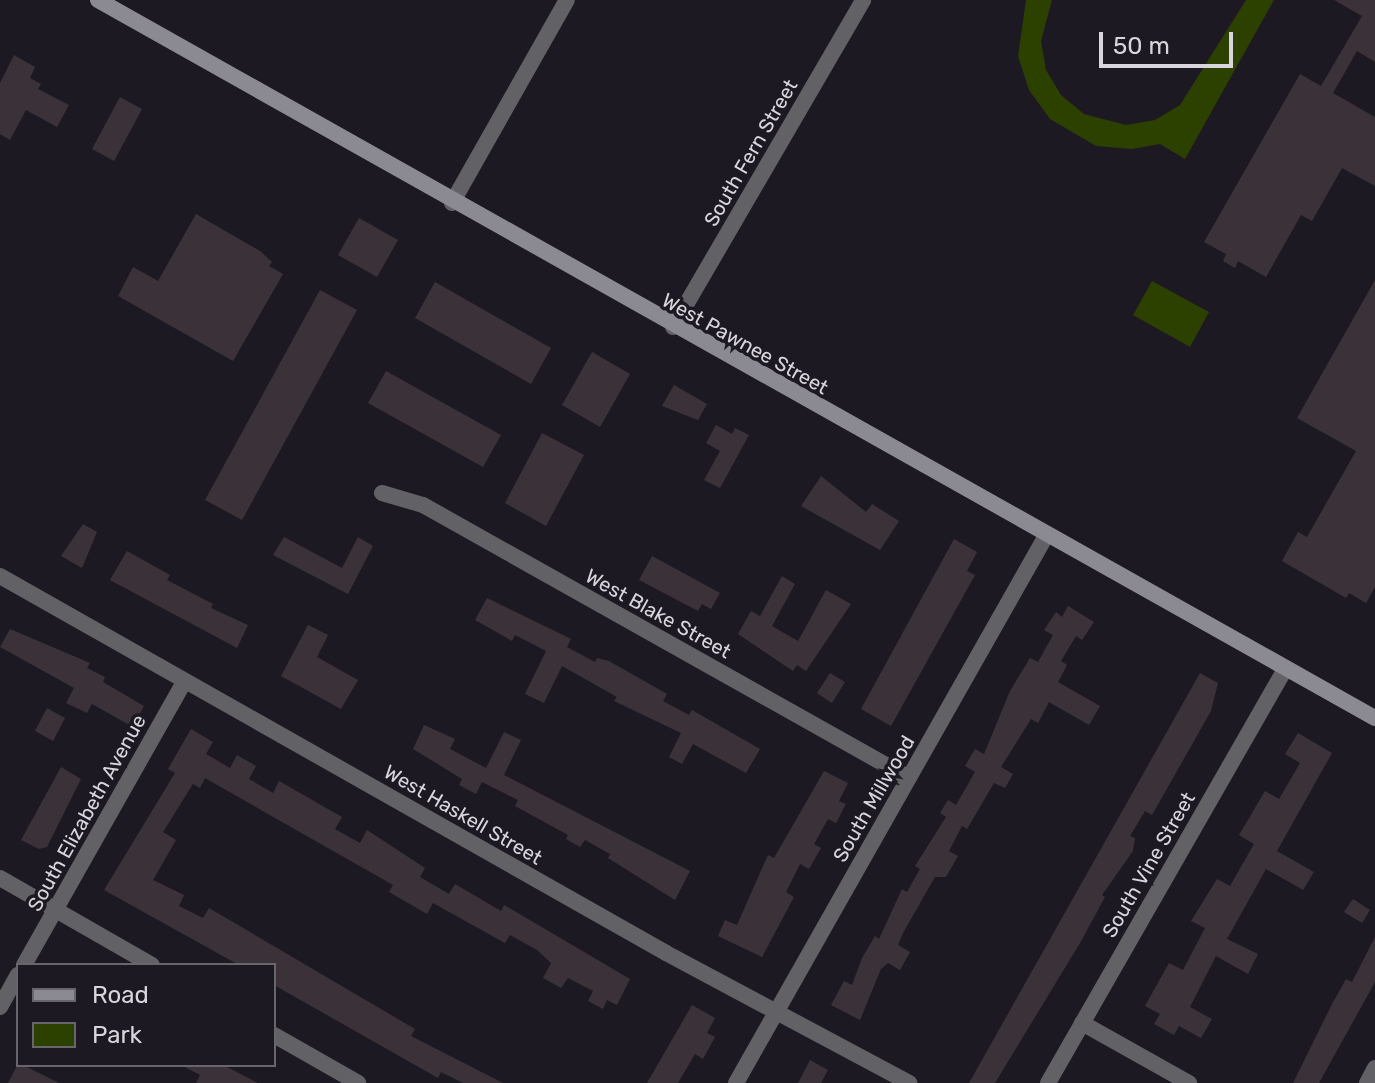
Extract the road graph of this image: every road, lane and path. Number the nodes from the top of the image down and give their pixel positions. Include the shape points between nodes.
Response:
1 (98, 0) edge
2 (567, 0) edge
3 (863, 0) edge
4 (452, 203) junction
5 (673, 327) junction
6 (382, 493) dead end
7 (1047, 534) junction
8 (0, 576) edge
9 (1286, 668) junction
10 (185, 681) junction
11 (1375, 718) edge
12 (909, 778) junction
13 (0, 878) edge
14 (55, 909) junction
15 (25, 963) edge
16 (149, 963) edge
17 (16, 979) edge
18 (0, 1007) edge
19 (777, 1012) junction
20 (1082, 1023) junction
21 (276, 1036) edge
22 (1375, 1068) edge
23 (358, 1083) edge
24 (736, 1083) edge
25 (909, 1083) edge
26 (1048, 1083) edge
27 (1189, 1083) edge
28 (1367, 1083) edge

1 - 4 main road, West Pawnee Street
2 - 4 street
3 - 5 street, South Fern Street
4 - 5 main road, West Pawnee Street
5 - 7 main road, West Pawnee Street
6 - 12 street, West Blake Street via 423,505
7 - 9 main road, West Pawnee Street
7 - 12 street, South Millwood
8 - 10 street, West Haskell Street
9 - 11 main road, West Pawnee Street
9 - 20 street, South Vine Street
10 - 14 street, South Elizabeth Avenue
10 - 19 street, West Haskell Street
12 - 19 street, South Millwood
13 - 14 street
14 - 15 street, South Elizabeth Avenue
14 - 16 street
17 - 18 street
19 - 24 street, South Millwood
19 - 25 street, West Haskell Street
20 - 26 street, South Vine Street
20 - 27 street
21 - 23 street
22 - 28 street

